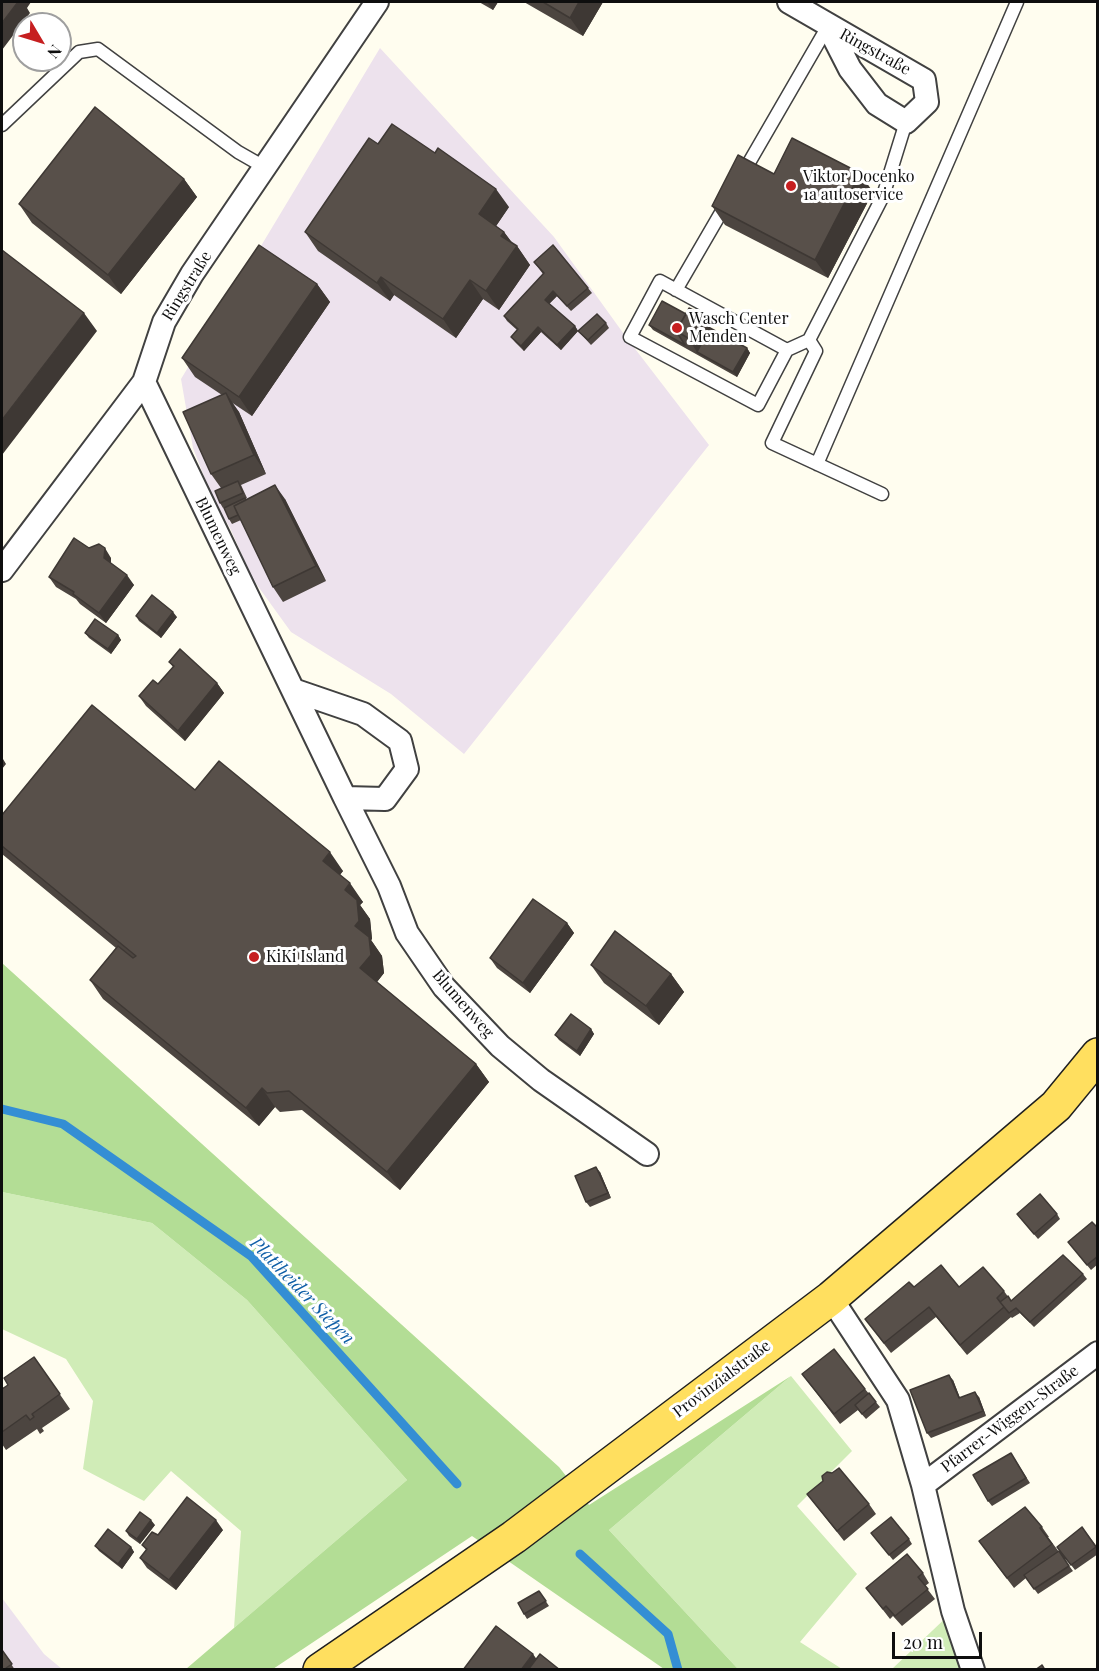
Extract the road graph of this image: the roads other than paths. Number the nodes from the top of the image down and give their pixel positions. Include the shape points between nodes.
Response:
1 (377, 2) edge
2 (789, 2) edge
3 (1017, 2) edge
4 (828, 26) junction
5 (906, 122) junction
6 (2, 125) edge
7 (266, 168) junction
8 (676, 290) junction
9 (809, 340) junction
10 (787, 350) junction
11 (144, 382) junction
12 (817, 464) junction
13 (882, 494) dead end
14 (2, 570) edge
15 (293, 690) junction
16 (345, 798) junction
17 (1098, 1055) edge
18 (647, 1154) dead end
19 (831, 1298) junction
20 (1098, 1353) edge
21 (923, 1485) junction
22 (320, 1670) edge
23 (973, 1670) edge

1 - 7 street, Ringstraße
2 - 4 street, Ringstraße
3 - 12 lane
4 - 5 street, Ringstraße via 850,69 877,104
4 - 5 street, Ringstraße via 924,80 927,102
4 - 8 lane
5 - 9 lane via 883,196
6 - 7 lane via 79,52 98,49 238,152
7 - 11 street, Ringstraße via 192,274 164,322
8 - 10 lane
8 - 10 lane via 660,281 630,337 758,405
9 - 10 lane
9 - 12 lane via 816,351 772,443
11 - 14 street, Ringstraße
11 - 15 street, Blumenweg
12 - 13 lane
15 - 16 street, Blumenweg
15 - 16 street via 363,714 400,741 407,769 385,799
16 - 18 street, Blumenweg via 389,886 407,933 444,987 508,1053
17 - 19 main road, Provinzialstraße via 1056,1106
19 - 21 street, Pfarrer-Wiggen-Straße via 898,1400
19 - 22 main road, Provinzialstraße via 514,1537
20 - 21 street, Pfarrer-Wiggen-Straße
21 - 23 street, Pfarrer-Wiggen-Straße via 953,1611

